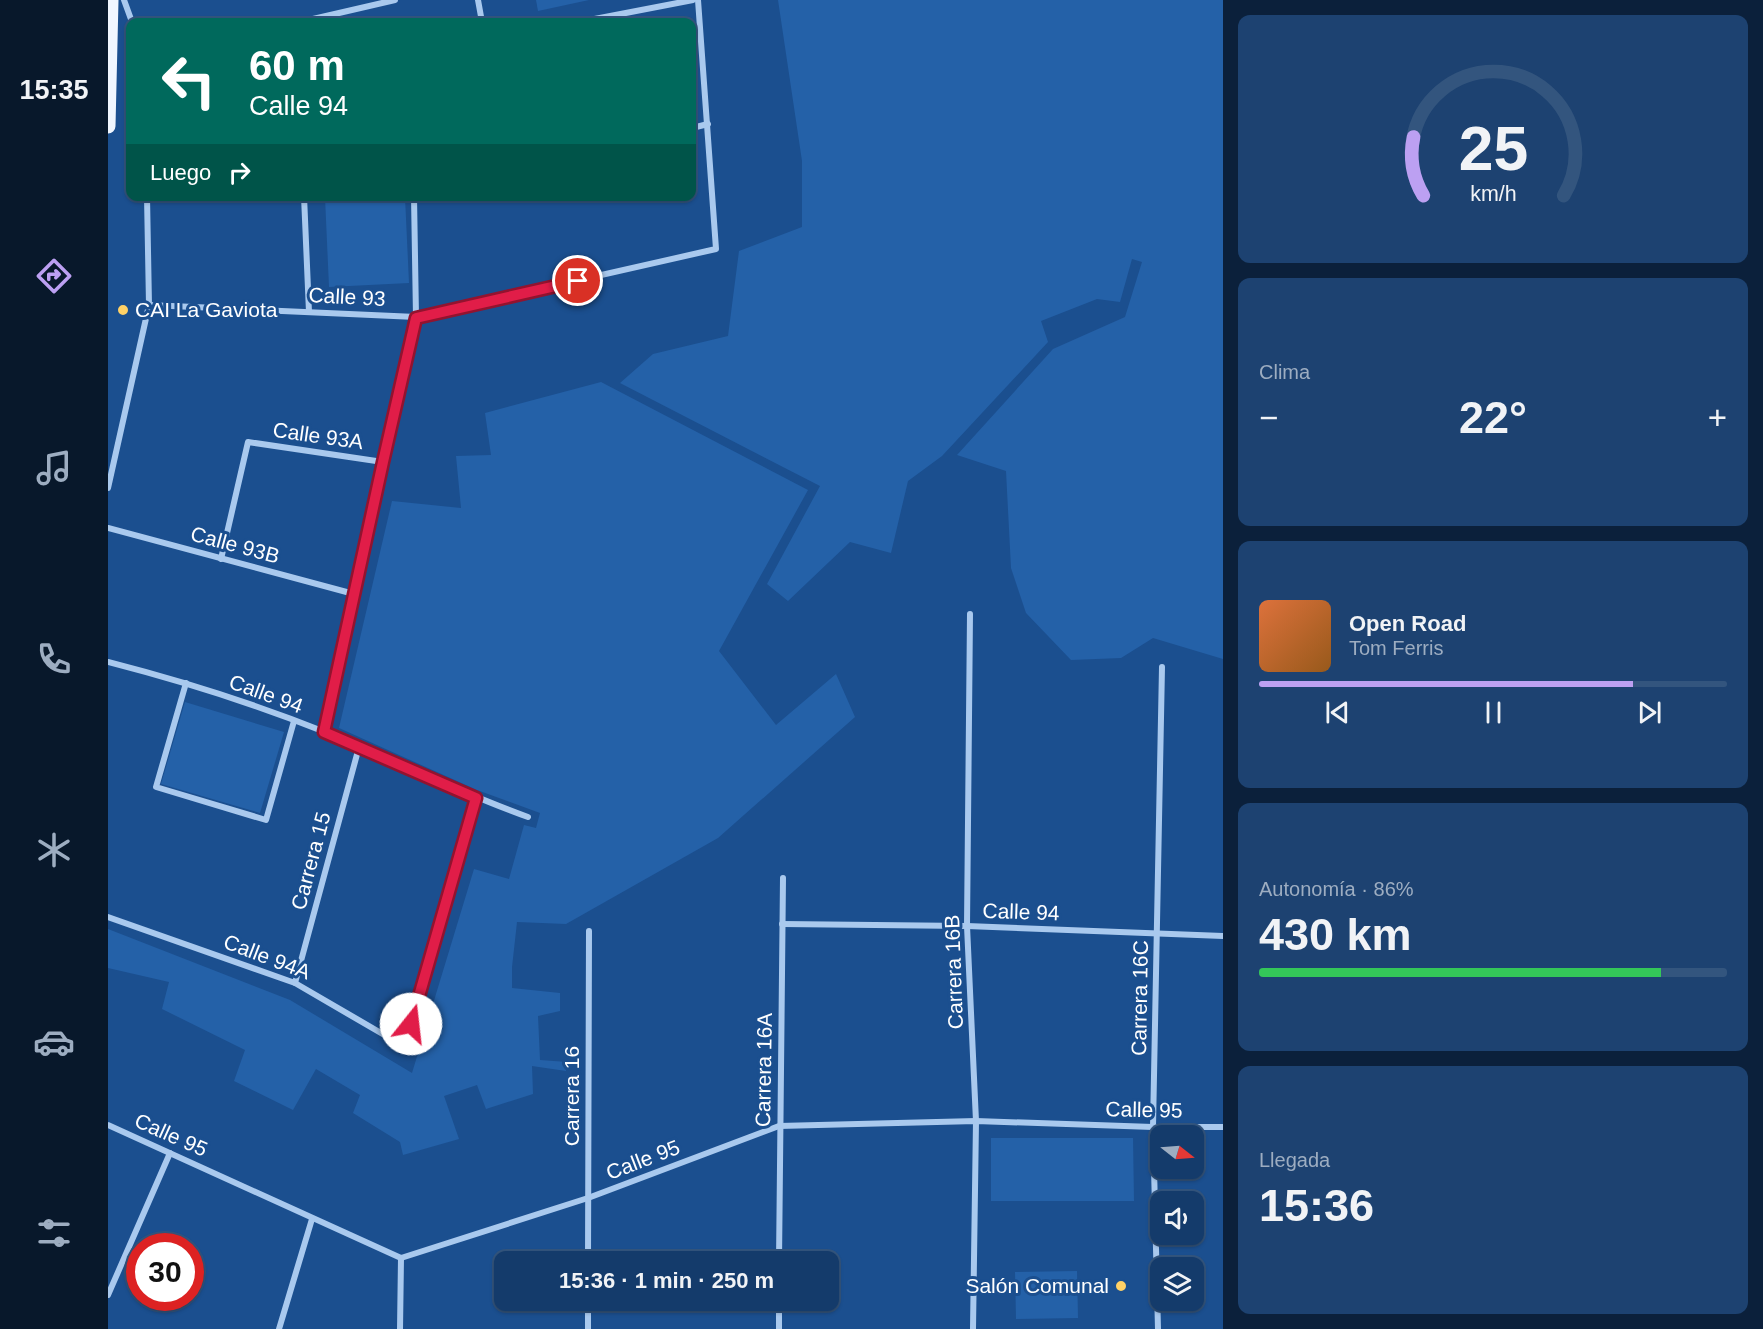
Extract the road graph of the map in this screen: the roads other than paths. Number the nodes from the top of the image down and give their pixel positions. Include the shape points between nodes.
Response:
1 (111, 0) edge
2 (124, 0) edge
3 (395, 0) edge
4 (478, 0) edge
5 (693, 0) edge
6 (698, 0) edge
7 (131, 18) edge
8 (317, 18) edge
9 (481, 18) edge
10 (600, 18) edge
11 (708, 124) junction
12 (108, 126) edge
13 (696, 127) edge
14 (147, 201) edge
15 (304, 201) edge
16 (414, 201) edge
17 (149, 305) junction
18 (309, 312) junction
19 (416, 318) junction
20 (383, 462) junction
21 (108, 488) edge
22 (108, 528) edge
23 (220, 558) junction
24 (354, 594) junction
25 (970, 614) dead end
26 (108, 662) edge
27 (1162, 668) dead end
28 (186, 682) junction
29 (294, 721) junction
30 (324, 732) junction
31 (359, 747) junction
32 (476, 798) junction
33 (528, 817) dead end
34 (783, 878) dead end
35 (108, 917) edge
36 (782, 924) junction
37 (967, 926) junction
38 (589, 931) dead end
39 (1158, 934) junction
40 (1223, 936) edge
41 (295, 983) junction
42 (976, 1121) junction
43 (108, 1125) edge
44 (1153, 1125) edge
45 (779, 1126) junction
46 (1150, 1127) edge
47 (1204, 1127) edge
48 (1223, 1127) edge
49 (170, 1152) junction
50 (1154, 1179) edge
51 (588, 1198) junction
52 (312, 1219) junction
53 (588, 1251) edge
54 (779, 1251) edge
55 (401, 1258) junction
56 (108, 1295) edge
57 (588, 1311) edge
58 (779, 1311) edge
59 (279, 1329) edge
60 (400, 1329) edge
61 (588, 1329) edge
62 (779, 1329) edge
63 (973, 1329) edge
64 (1158, 1329) edge

1 - 12 main road
2 - 7 street
3 - 8 street
4 - 9 street
5 - 10 street
6 - 11 street
11 - 13 street
11 - 19 street, Calle 93 via 716,249
14 - 17 street
15 - 18 street
16 - 19 street
17 - 18 street, Calle 93
17 - 21 street
18 - 19 street, Calle 93
19 - 20 street
20 - 23 street, Calle 93A via 248,442
20 - 24 street
22 - 23 street, Calle 93B
23 - 24 street, Calle 93B
24 - 30 street
25 - 37 street, Carrera 16B
26 - 28 street, Calle 94
27 - 39 street, Carrera 16C
28 - 29 street, Calle 94
28 - 29 street via 156,787 266,820
29 - 30 street, Calle 94
30 - 31 street, Calle 94
31 - 32 street, Calle 94
31 - 41 street, Carrera 15
32 - 33 street, Calle 94
32 - 41 street, Calle 94A via 405,1047
34 - 36 street, Carrera 16A
35 - 41 street, Calle 94A
36 - 37 street, Calle 94
36 - 45 street, Carrera 16A
37 - 39 street, Calle 94
37 - 42 street, Carrera 16B
38 - 51 street, Carrera 16
39 - 40 street, Calle 94
39 - 44 street, Carrera 16C
42 - 45 street, Calle 95
42 - 46 street, Calle 95
42 - 63 street, Carrera 16B
43 - 49 street, Calle 95
45 - 51 street, Calle 95
45 - 54 street, Carrera 16A
47 - 48 street, Calle 95
49 - 52 street, Calle 95
49 - 56 street
50 - 64 street, Carrera 16C
51 - 53 street, Carrera 16
51 - 55 street, Calle 95
52 - 55 street, Calle 95
52 - 59 street
55 - 60 street
57 - 61 street
58 - 62 street

